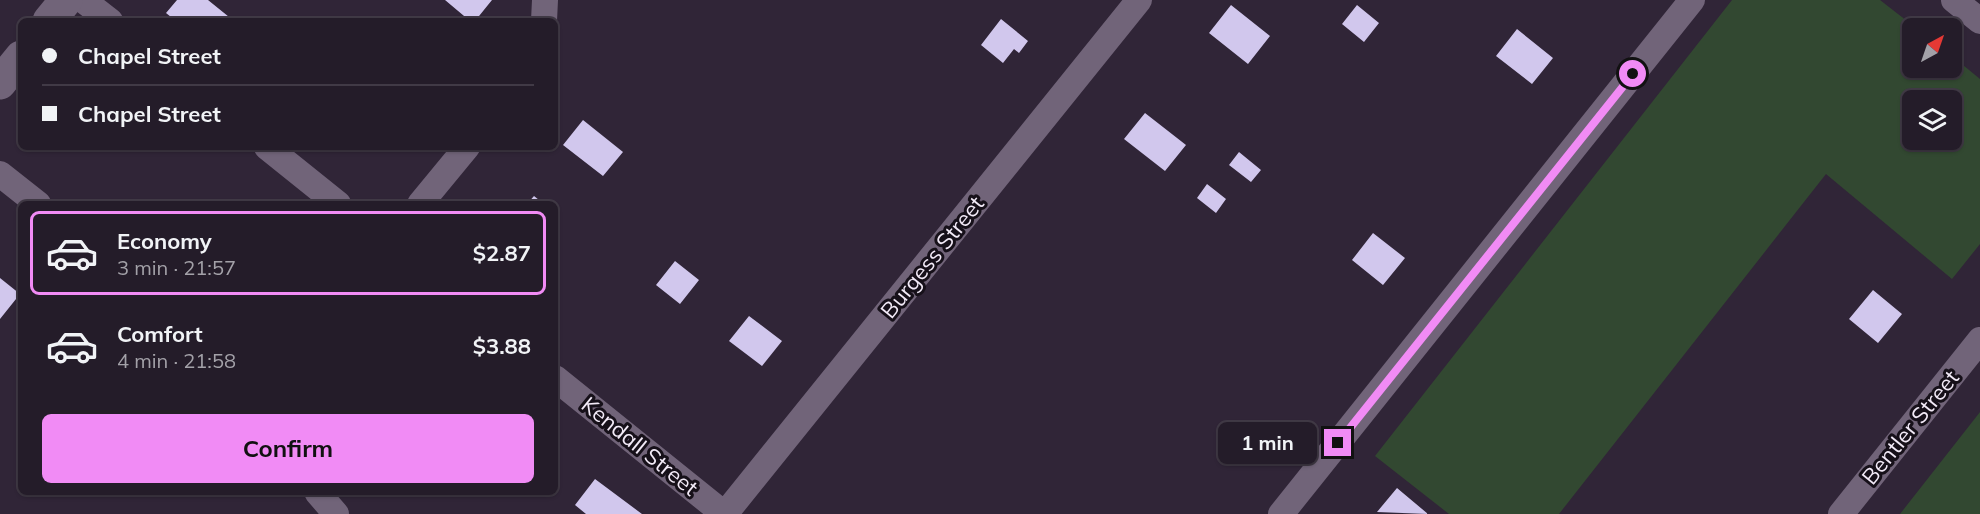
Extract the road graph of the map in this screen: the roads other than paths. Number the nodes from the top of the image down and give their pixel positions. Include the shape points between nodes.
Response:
1 (66, 0) edge
2 (83, 0) edge
3 (545, 0) edge
4 (1139, 0) edge
5 (1692, 0) edge
6 (1954, 0) edge
7 (51, 18) edge
8 (106, 18) edge
9 (544, 18) edge
10 (1980, 21) edge
11 (18, 61) edge
12 (0, 83) edge
13 (271, 150) edge
14 (465, 150) edge
15 (0, 174) edge
16 (34, 201) edge
17 (334, 201) edge
18 (422, 201) edge
19 (1980, 340) edge
20 (558, 380) edge
21 (320, 495) edge
22 (336, 514) edge
23 (725, 514) edge
24 (1281, 514) edge
25 (1841, 514) edge

1 - 7 main road
2 - 8 street
3 - 9 street
4 - 23 street, Burgess Street
5 - 24 street
6 - 10 street
11 - 12 main road
13 - 17 street
14 - 18 street
15 - 16 street
19 - 25 street, Bentler Street
20 - 23 street, Kendall Street
21 - 22 street

